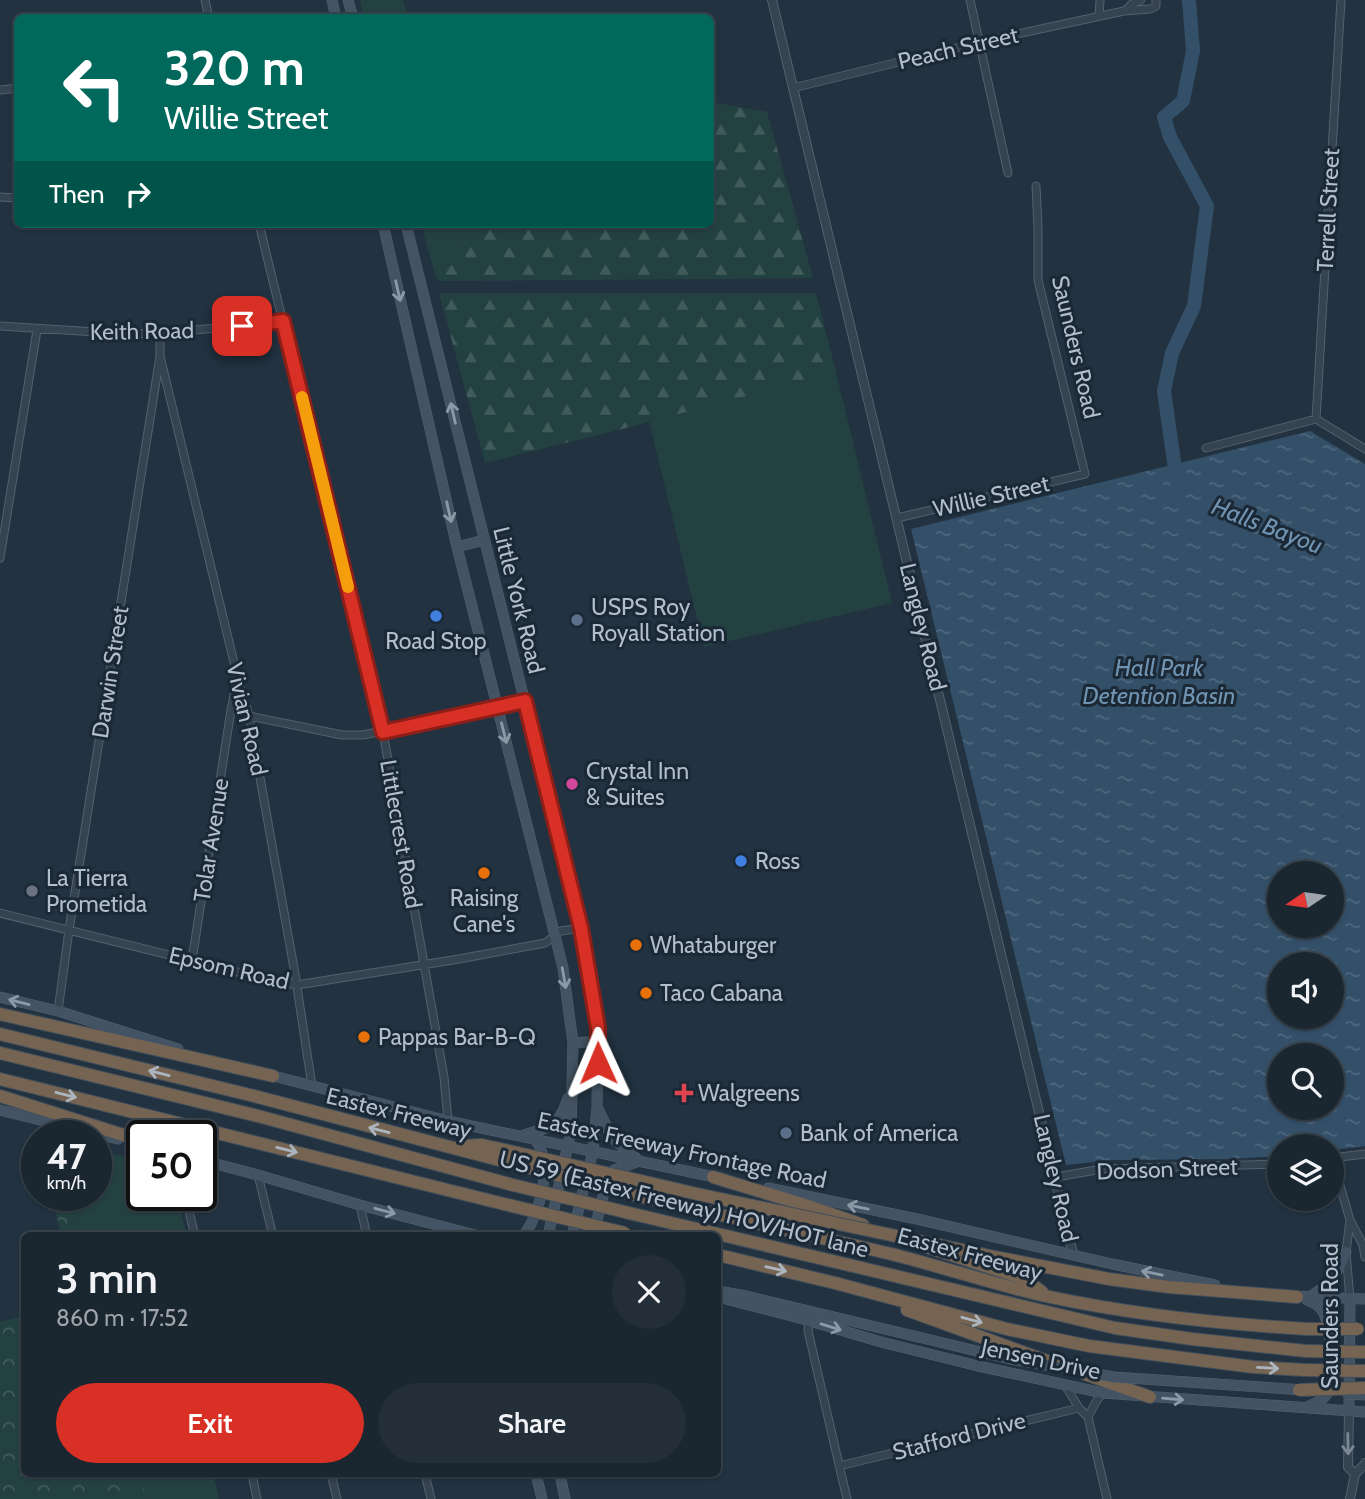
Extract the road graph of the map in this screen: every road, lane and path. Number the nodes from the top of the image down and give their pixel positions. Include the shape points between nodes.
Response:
1 (772, 0) edge
2 (970, 0) edge
3 (1100, 0) edge
4 (1141, 0) edge
5 (1156, 0) edge
6 (1340, 0) edge
7 (1124, 12) junction
8 (1099, 16) junction
9 (980, 41) junction
10 (793, 88) junction
11 (1008, 173) dead end
12 (1036, 186) dead end
13 (260, 228) edge
14 (384, 228) edge
15 (406, 228) edge
16 (283, 321) junction
17 (0, 326) edge
18 (37, 330) junction
19 (160, 333) junction
20 (160, 356) junction
21 (1316, 419) junction
22 (1206, 448) dead end
23 (1365, 449) edge
24 (1085, 474) joint
25 (897, 518) junction
26 (484, 540) junction
27 (457, 547) junction
28 (0, 558) edge
29 (238, 679) junction
30 (525, 701) junction
31 (497, 706) junction
32 (249, 716) junction
33 (383, 732) junction
34 (0, 913) edge
35 (581, 928) junction
36 (69, 930) junction
37 (555, 936) junction
38 (192, 960) junction
39 (424, 964) junction
40 (297, 985) junction
41 (0, 997) edge
42 (58, 1011) junction
43 (0, 1014) edge
44 (0, 1034) edge
45 (599, 1041) junction
46 (573, 1043) junction
47 (0, 1053) edge
48 (273, 1076) junction
49 (0, 1079) edge
50 (312, 1086) junction
51 (572, 1088) junction
52 (0, 1096) edge
53 (597, 1108) junction
54 (0, 1110) edge
55 (449, 1121) junction
56 (522, 1136) junction
57 (126, 1138) edge
58 (533, 1138) junction
59 (126, 1139) edge
60 (568, 1145) junction
61 (593, 1151) junction
62 (1365, 1154) edge
63 (1344, 1157) edge
64 (517, 1158) junction
65 (640, 1161) junction
66 (217, 1164) edge
67 (1267, 1164) edge
68 (258, 1174) junction
69 (713, 1177) junction
70 (1056, 1177) junction
71 (1344, 1199) edge
72 (360, 1205) junction
73 (189, 1211) edge
74 (1350, 1220) junction
75 (194, 1232) edge
76 (272, 1232) edge
77 (366, 1232) edge
78 (464, 1232) edge
79 (526, 1232) edge
80 (549, 1232) edge
81 (573, 1232) edge
82 (594, 1232) edge
83 (622, 1232) edge
84 (709, 1232) edge
85 (721, 1235) edge
86 (1346, 1252) junction
87 (1073, 1254) junction
88 (721, 1256) edge
89 (1365, 1257) edge
90 (835, 1283) junction
91 (721, 1292) edge
92 (1048, 1296) junction
93 (1301, 1297) junction
94 (721, 1298) edge
95 (1350, 1299) junction
96 (1365, 1299) edge
97 (809, 1321) junction
98 (1365, 1329) edge
99 (1365, 1352) edge
100 (1365, 1371) edge
101 (1065, 1385) junction
102 (1365, 1388) edge
103 (1299, 1390) junction
104 (1103, 1393) junction
105 (1365, 1395) edge
106 (1150, 1397) junction
107 (1307, 1407) junction
108 (1079, 1408) junction
109 (1349, 1411) junction
110 (1365, 1412) edge
111 (1088, 1418) junction
112 (1365, 1463) edge
113 (839, 1466) junction
114 (1355, 1474) junction
115 (253, 1477) edge
116 (332, 1477) edge
117 (426, 1477) edge
118 (537, 1477) edge
119 (561, 1477) edge
120 (257, 1499) edge
121 (337, 1499) edge
122 (431, 1499) edge
123 (542, 1499) edge
124 (565, 1499) edge
125 (847, 1499) edge
126 (1107, 1499) edge
127 (1350, 1499) edge

1 - 10 street, Langley Road
2 - 9 street
3 - 8 street
4 - 7 street, Peach Street
5 - 7 street, Peach Street via 1150,9
6 - 21 street, Terrell Street
7 - 8 street, Peach Street
8 - 9 street, Peach Street
9 - 10 street, Peach Street
9 - 11 street
10 - 25 street, Langley Road
12 - 24 street, Saunders Road via 1038,280
13 - 16 street, Littlecrest Road
14 -> 27 main road, Little York Road
26 -> 15 main road, Little York Road
16 - 19 street, Keith Road
16 - 33 street, Littlecrest Road
17 - 18 street, Keith Road
18 - 19 street, Keith Road
18 - 28 street
19 - 20 street, Darwin Street
20 - 29 street, Vivian Road
20 - 36 street, Darwin Street
21 - 22 street
21 - 23 street
24 - 25 street, Willie Street
25 - 70 street, Langley Road
26 - 27 main road
26 - 30 main road, Little York Road
27 - 31 main road, Little York Road
29 - 32 street, Vivian Road
29 - 38 street, Tolar Avenue
30 - 31 street
30 - 35 main road, Little York Road
31 - 33 street
31 -> 37 main road, Little York Road
32 - 33 street via 342,735
32 - 40 street, Vivian Road
33 - 39 street, Littlecrest Road
34 - 36 street, Epsom Road
35 - 37 street, Epsom Road
35 - 45 main road, Little York Road
36 - 38 street, Epsom Road
36 - 42 street, Darwin Street
37 - 39 street, Epsom Road via 545,943
37 -> 46 main road, Little York Road
38 - 40 street, Epsom Road
39 - 40 street, Epsom Road
39 - 55 street, Littlecrest Road
40 - 50 street, Vivian Road
42 -> 41 main road, Eastex Freeway Frontage Road
42 - 48 main road, Eastex Freeway Frontage Road
43 - 48 highway
64 -> 44 highway, Eastex Freeway via 446,1146
45 - 46 main road
45 - 53 main road, Little York Road
46 - 51 main road, Little York Road
47 - 84 highway, US 59 (Eastex Freeway) HOV/HOT lane, bridge
48 - 50 main road, Eastex Freeway Frontage Road
49 -> 83 highway, bridge
50 - 55 main road, Eastex Freeway Frontage Road
51 - 56 main road via 559,1119
51 - 60 main road, Little York Road
52 - 57 highway
53 - 61 main road, Little York Road
53 - 65 main road via 612,1138
54 - 59 main road
55 - 56 main road, Eastex Freeway Frontage Road
56 - 58 main road, Eastex Freeway Frontage Road
58 - 60 main road, Eastex Freeway Frontage Road
58 - 79 main road via 540,1145 545,1167 537,1207
60 - 61 main road, Eastex Freeway Frontage Road
60 - 80 main road, Little York Road
61 - 65 main road, Eastex Freeway Frontage Road
61 - 81 main road, Little York Road
62 - 63 street
64 - 92 highway, Eastex Freeway, bridge via 634,1195
64 - 93 highway, bridge via 1109,1279
65 - 69 main road, Eastex Freeway Frontage Road
65 - 82 main road via 614,1170
66 - 68 main road
67 - 70 street, Dodson Street via 1102,1169
68 - 72 main road
68 - 76 street
87 -> 69 main road, Eastex Freeway Frontage Road
69 - 92 highway via 1025,1279
70 - 87 street, Langley Road
71 - 74 street, Saunders Road
72 - 77 street
72 -> 78 main road
73 - 75 street
74 - 86 street, Saunders Road
74 - 89 street, Saunders Road
85 - 99 highway, US 59 (Eastex Freeway) HOV/HOT lane, bridge via 1115,1328 1306,1351
86 - 93 main road via 1331,1283
86 - 95 street, Saunders Road
93 -> 87 main road, Eastex Freeway Frontage Road via 1206,1284
88 -> 90 highway
90 -> 100 highway, bridge via 1089,1346 1253,1367
90 - 106 highway
91 - 103 main road, bridge via 1010,1359 1114,1377
92 - 98 highway, Eastex Freeway, bridge via 1133,1313 1250,1326
93 - 95 main road, Eastex Freeway Frontage Road
93 - 107 main road via 1321,1308 1329,1330 1329,1389 1324,1398
94 - 97 main road, Jensen Drive
95 - 96 main road, Eastex Freeway Frontage Road
95 - 109 main road, Saunders Road
97 -> 101 main road, Jensen Drive
97 - 113 street
101 - 104 main road, Jensen Drive
101 - 108 street
102 - 103 highway, bridge
103 - 105 main road, bridge
104 - 106 main road, Jensen Drive
104 - 111 street
106 -> 107 main road, Jensen Drive
107 - 109 main road, Jensen Drive
108 - 111 street
108 - 113 street, Stafford Drive
109 - 110 main road, Jensen Drive
109 -> 114 street via 1348,1467
111 - 126 street
112 - 114 street
113 - 125 street
114 - 127 street
115 - 120 street
116 - 121 street
117 - 122 street
118 - 123 main road
119 - 124 main road

